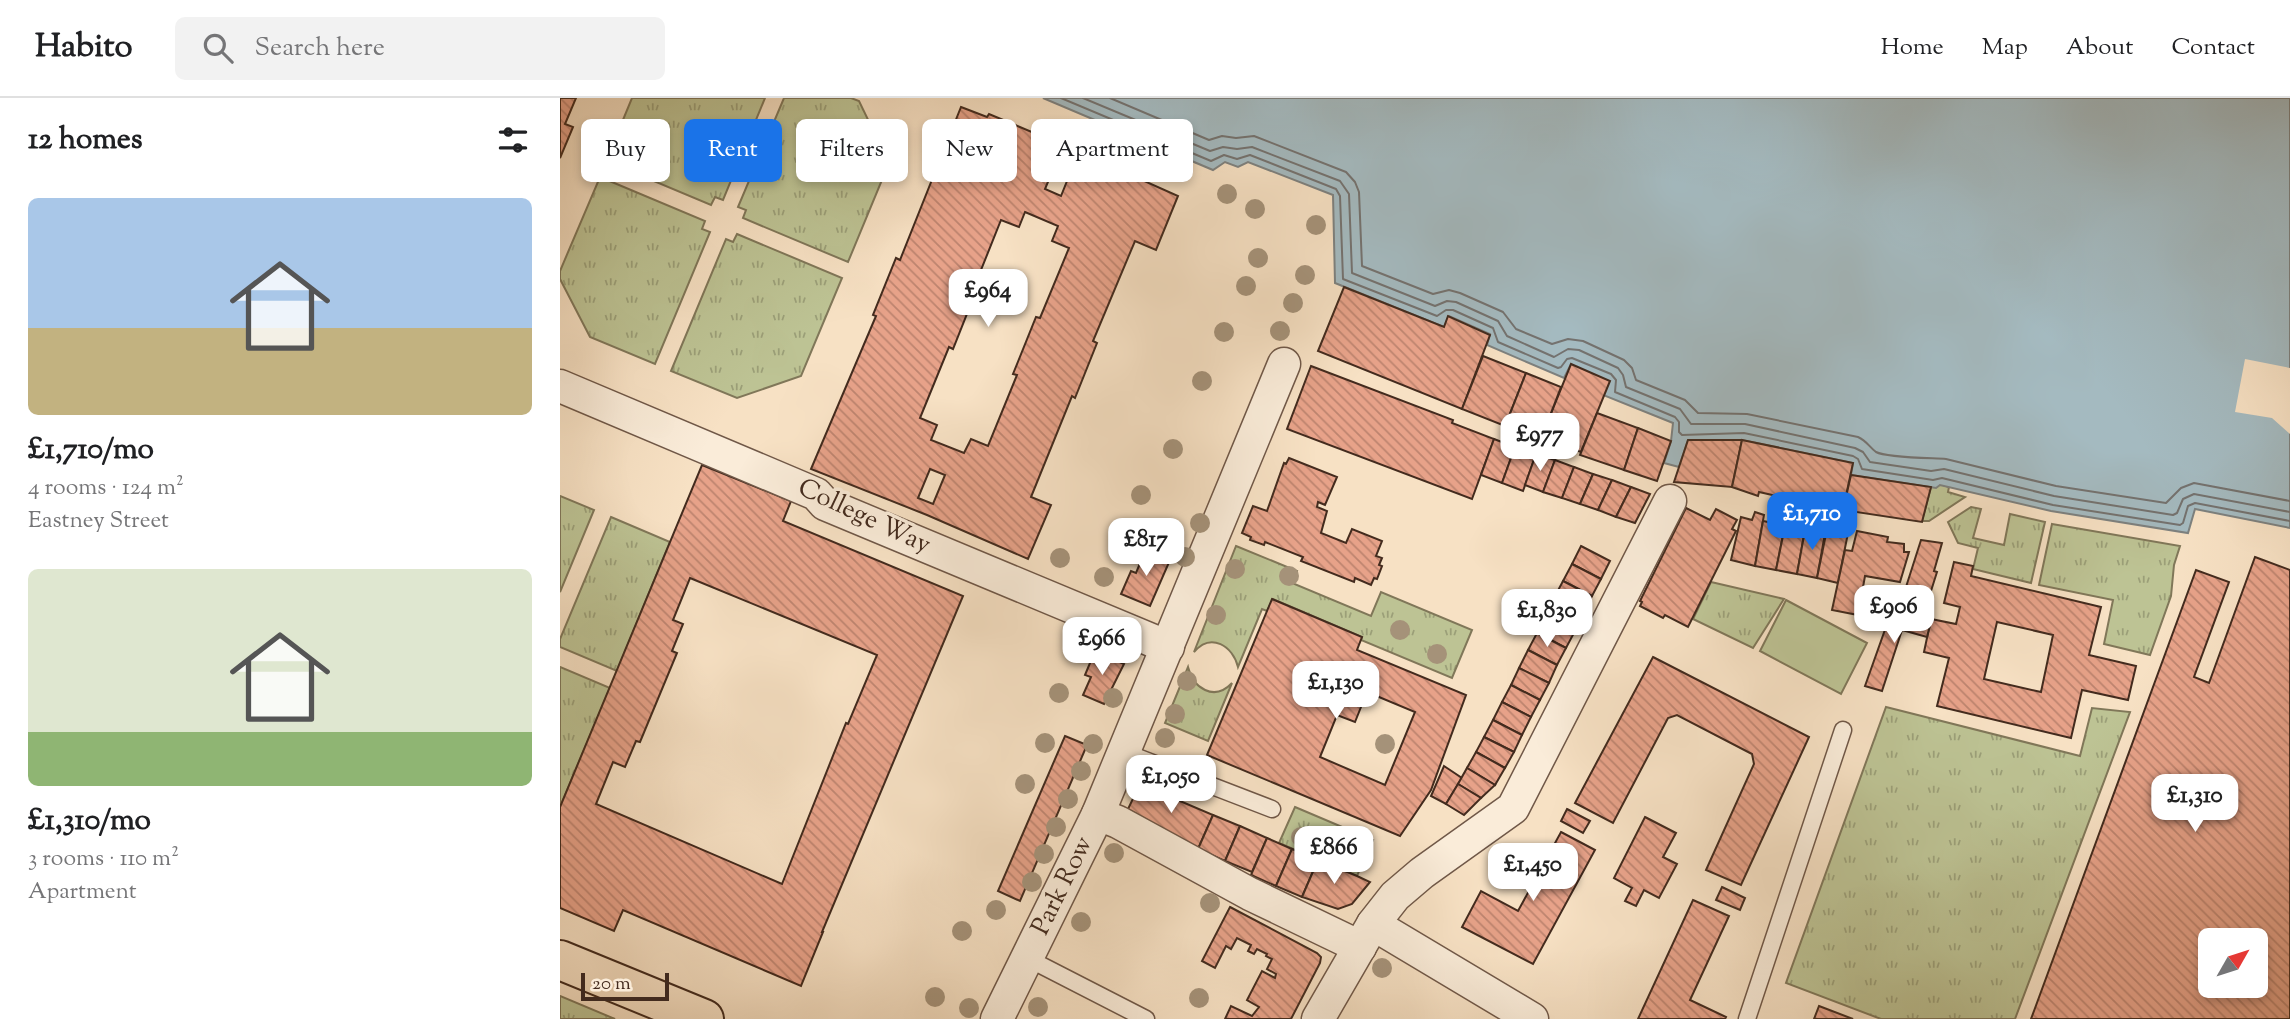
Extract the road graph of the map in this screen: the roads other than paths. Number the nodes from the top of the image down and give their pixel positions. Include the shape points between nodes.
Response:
1 (1284, 364) dead end
2 (560, 386) edge
3 (1670, 500) dead end
4 (1168, 647) junction
5 (1843, 730) dead end
6 (1125, 752) junction
7 (1272, 809) dead end
8 (1098, 814) junction
9 (1366, 935) junction
10 (1027, 958) junction
11 (560, 960) edge
12 (704, 1019) edge
13 (997, 1019) edge
14 (1146, 1019) edge
15 (1318, 1019) edge
16 (1532, 1019) edge
17 (1748, 1019) edge

1 - 4 street, Park Row
2 - 4 street, College Way via 817,494 825,504
3 - 9 street via 1513,808 1395,896
4 - 6 street, Park Row
5 - 17 lane
6 - 7 lane
6 - 8 street, Park Row
8 - 9 street via 1250,894
8 - 10 street, Park Row
9 - 15 street
9 - 16 street
10 - 13 street, Park Row
10 - 14 lane
11 - 12 main road

